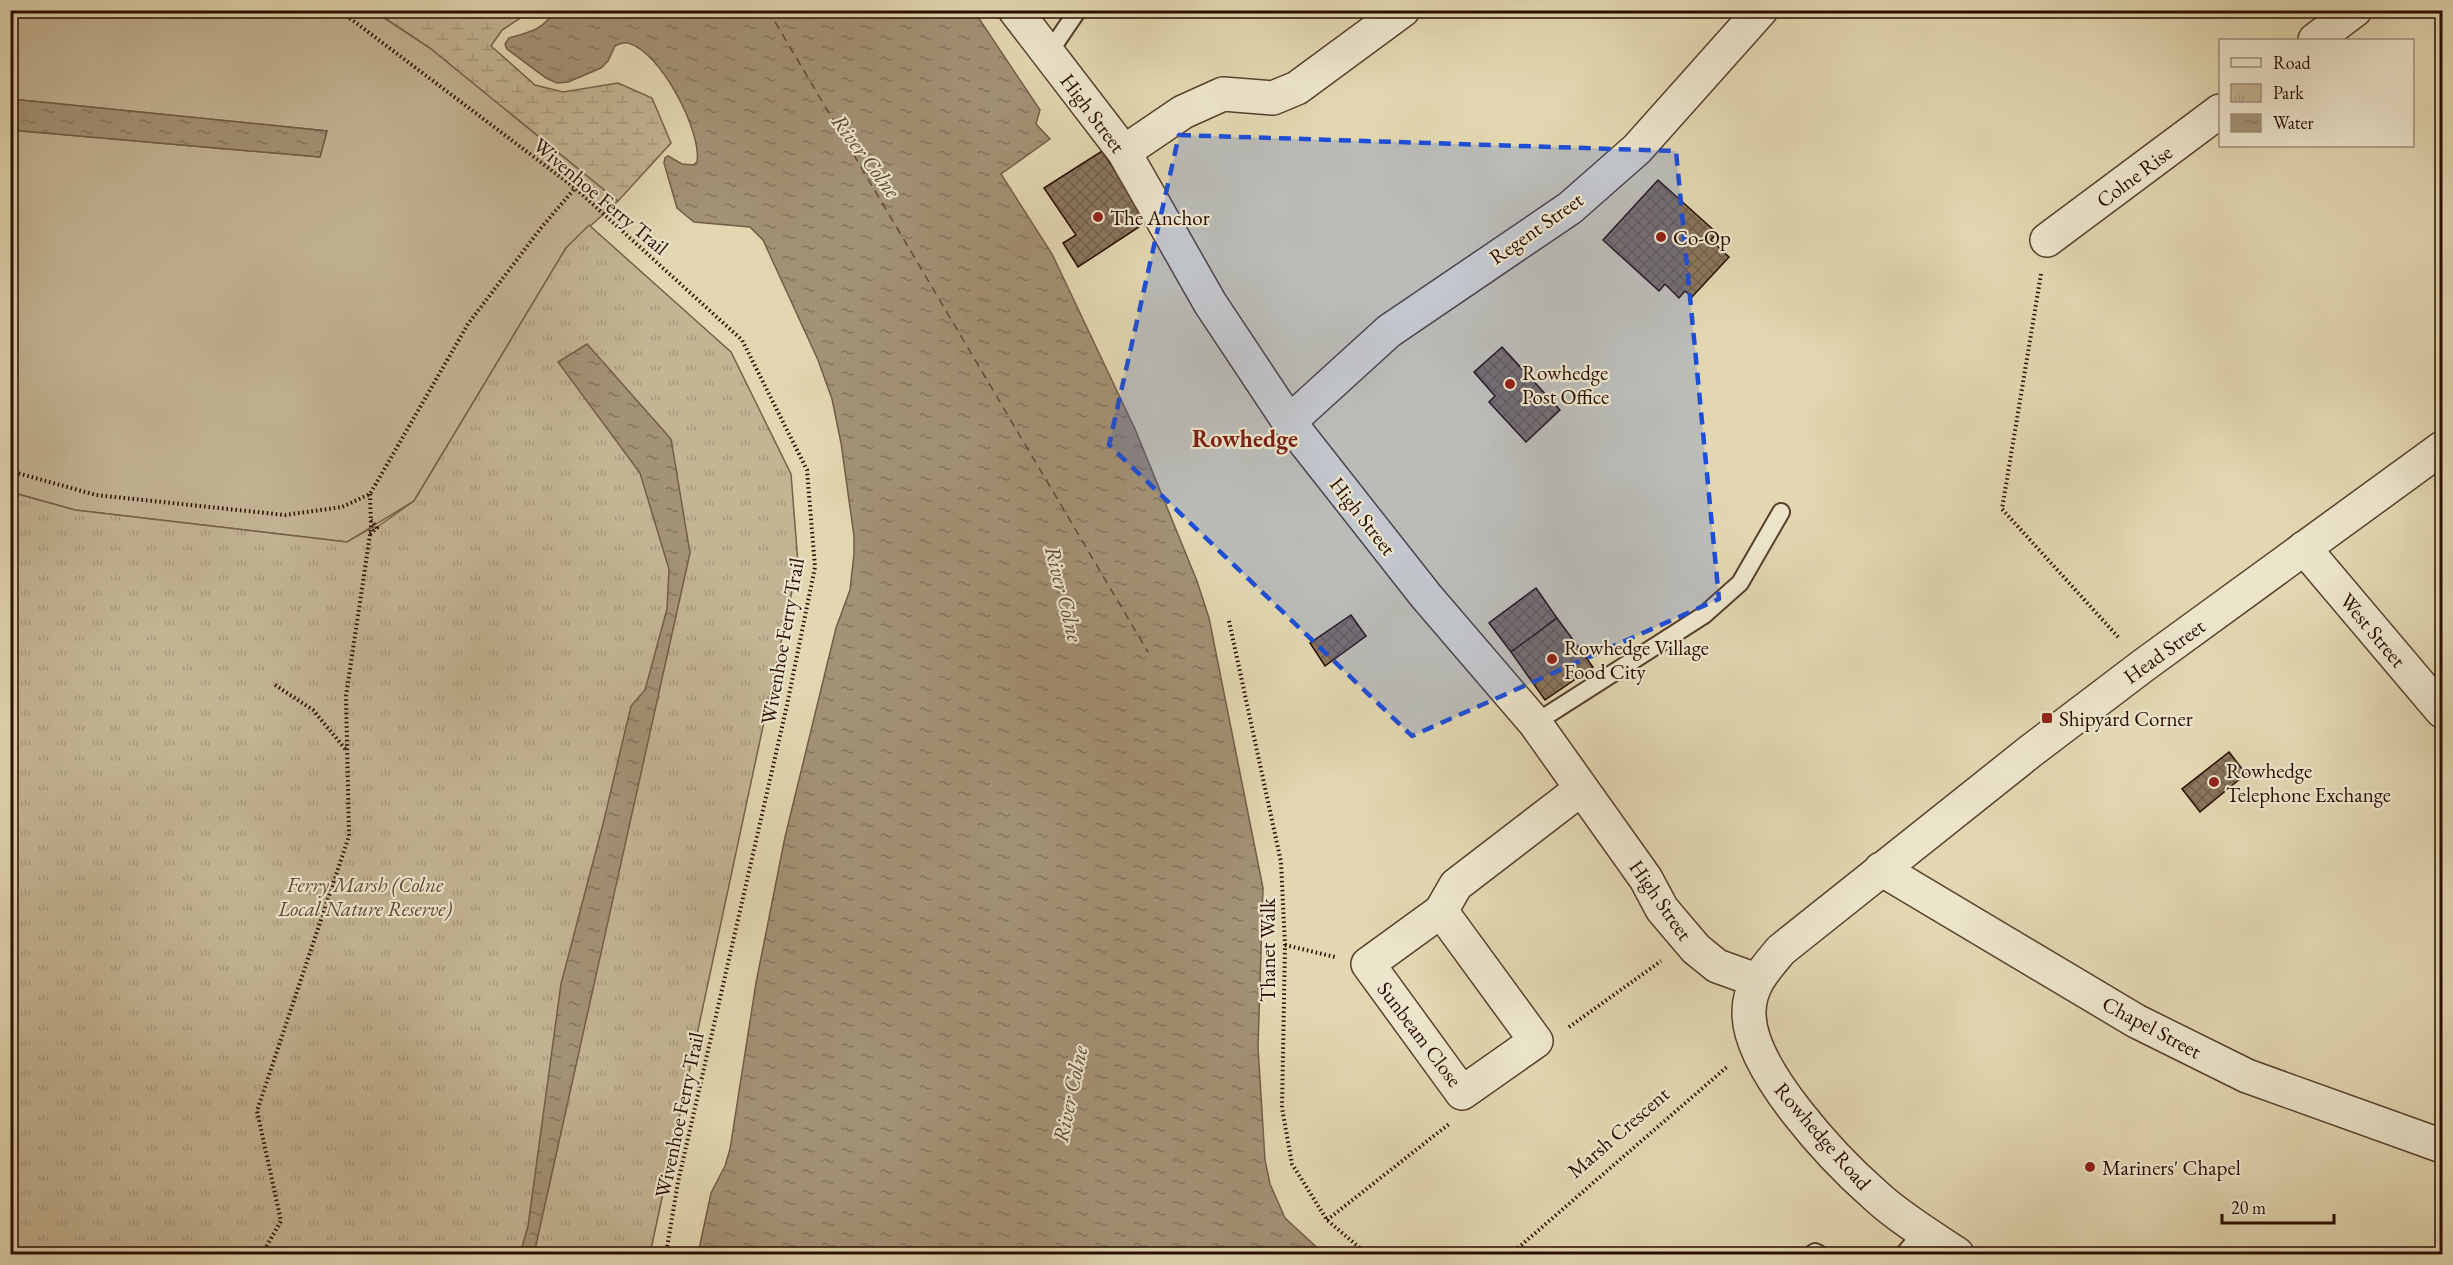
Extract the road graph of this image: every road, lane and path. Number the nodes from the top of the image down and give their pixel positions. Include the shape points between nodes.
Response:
1 (339, 10) edge
2 (1015, 10) edge
3 (1078, 10) edge
4 (1402, 10) edge
5 (1761, 10) edge
6 (2355, 10) edge
7 (2316, 39) edge
8 (1048, 54) junction
9 (2219, 112) edge
10 (1124, 152) junction
11 (575, 188) junction
12 (2047, 240) joint
13 (1289, 422) junction
14 (2442, 448) edge
15 (10, 471) edge
16 (370, 494) junction
17 (1781, 512) dead end
18 (2304, 549) junction
19 (1229, 621) dead end
20 (2144, 665) junction
21 (275, 685) dead end
22 (2442, 711) edge
23 (1535, 723) junction
24 (347, 751) junction
25 (1581, 789) junction
26 (1881, 869) junction
27 (1441, 911) junction
28 (1689, 941) junction
29 (1285, 945) junction
30 (1368, 964) junction
31 (1756, 980) junction
32 (1536, 1041) junction
33 (1754, 1043) junction
34 (1462, 1093) junction
35 (2442, 1146) edge
36 (1327, 1220) junction
37 (1913, 1243) edge
38 (262, 1254) edge
39 (666, 1254) edge
40 (1367, 1254) edge
41 (1511, 1254) edge
42 (1812, 1254) edge
43 (1819, 1254) edge
44 (1957, 1254) edge

1 - 11 path, Wivenhoe Ferry Trail
2 - 8 street, High Street
3 - 8 lane
4 - 10 street via 1297,88 1273,98 1223,94 1183,112
5 - 13 street, Regent Street via 1636,149 1570,208 1389,331
6 - 7 street
8 - 10 street, High Street
9 - 12 street, Colne Rise
10 - 13 street, High Street via 1210,303
11 - 16 path via 468,324
11 - 39 path, Wivenhoe Ferry Trail via 742,340 807,470 815,567 678,1182
12 - 20 path via 2002,509
13 - 23 street, High Street via 1426,596
14 - 18 street, Head Street
15 - 16 path via 96,495 285,514 342,507
16 - 24 path via 370,534 346,696
17 - 23 lane via 1740,583 1704,615
18 - 20 street, Head Street
18 - 22 street, West Street
19 - 29 path, Thanet Walk via 1281,862
20 - 26 street, Head Street
21 - 24 path via 313,710
23 - 25 street, High Street
24 - 38 path via 349,836 257,1111 281,1221
25 - 27 street, Sunbeam Close via 1456,885
25 - 28 street, High Street via 1646,879 1662,909
26 - 31 street, Head Street via 1781,950
26 - 35 street, Chapel Street via 2136,1022 2247,1076
27 - 30 street, Sunbeam Close
27 - 32 street
28 - 31 street, High Street via 1717,966
28 - 32 path via 1559,1034
29 - 30 path
29 - 36 path, Thanet Walk via 1282,1108 1292,1164
30 - 34 street, Sunbeam Close
31 - 33 street, Rowhedge Road via 1749,1012
32 - 34 street, Sunbeam Close
33 - 37 street, Rowhedge Road via 1777,1085
33 - 41 path, Marsh Crescent
34 - 36 path via 1462,1114
36 - 40 path, Thanet Walk
37 - 44 street, Rowhedge Road
42 - 43 lane

